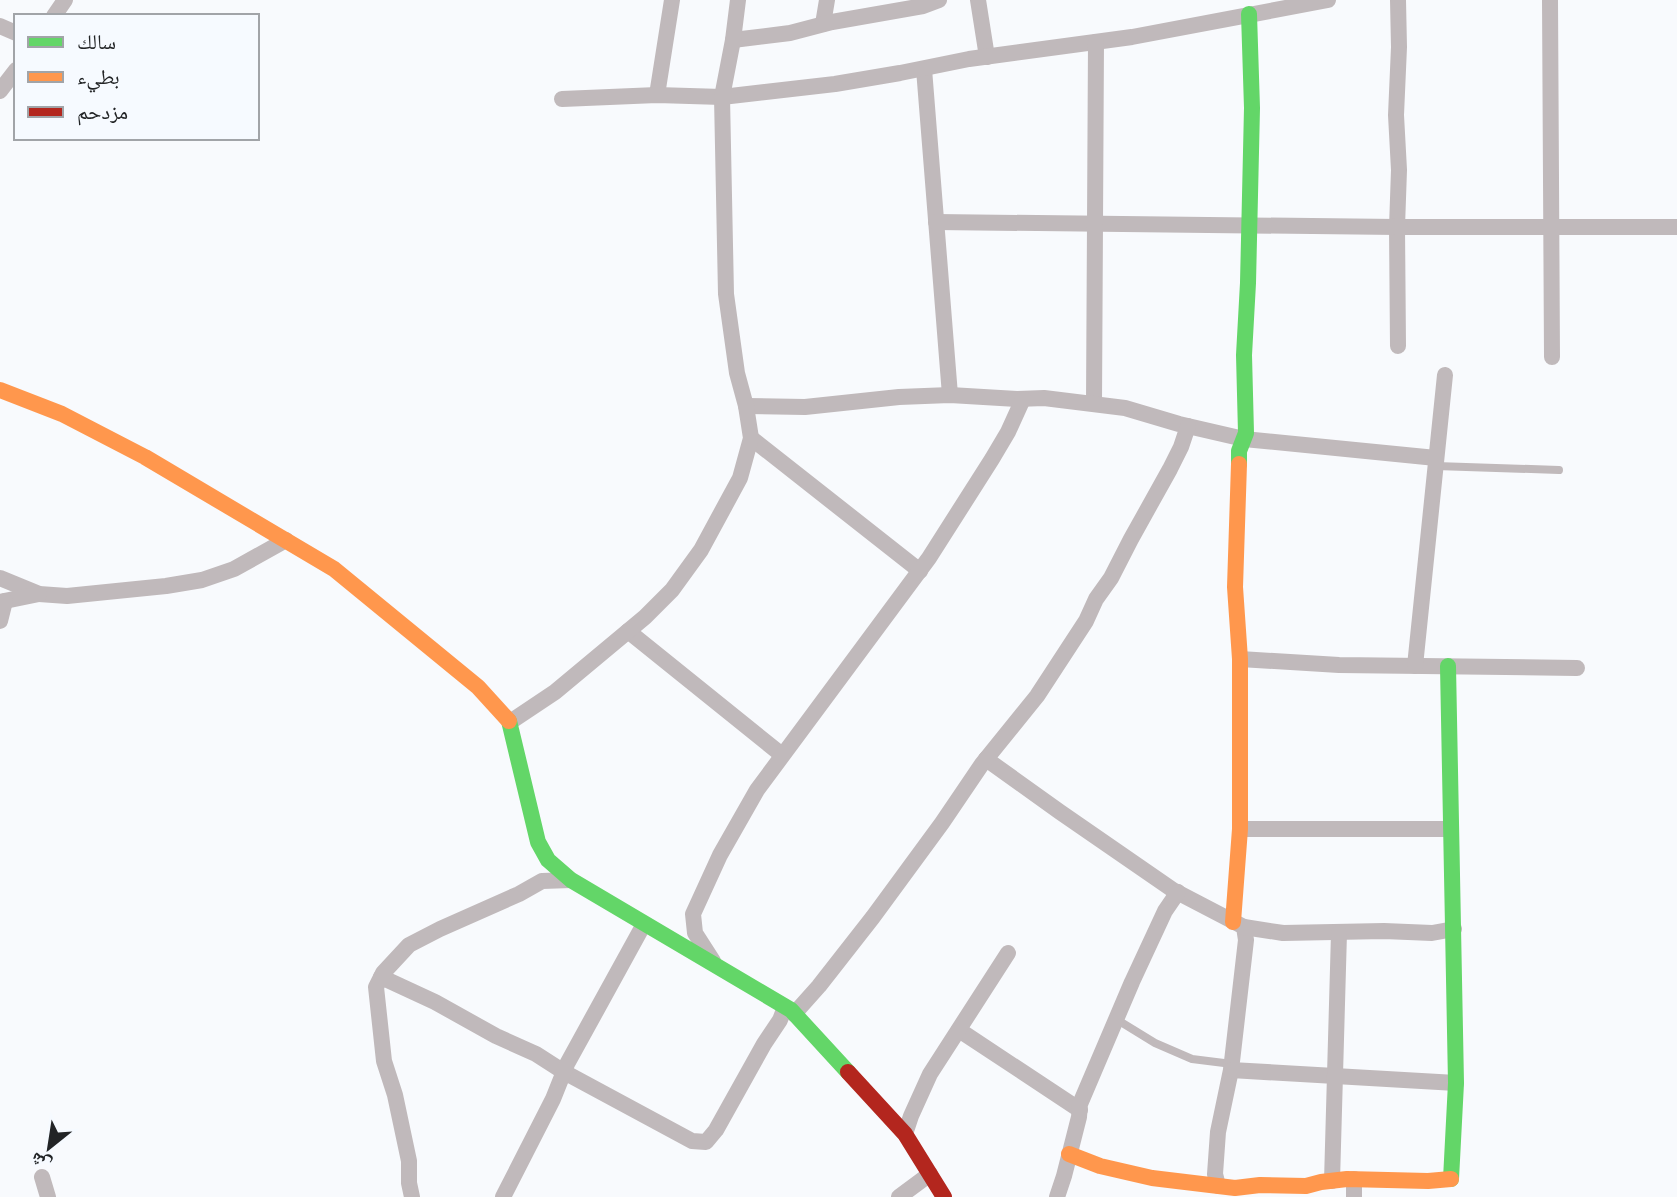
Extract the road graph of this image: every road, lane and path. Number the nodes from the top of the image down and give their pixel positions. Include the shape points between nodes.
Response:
1 (672, 0) edge
2 (737, 0) edge
3 (827, 0) edge
4 (939, 0) edge
5 (978, 0) edge
6 (1328, 0) edge
7 (1398, 0) edge
8 (1550, 0) edge
9 (910, 4) edge
10 (1277, 5) edge
11 (1250, 14) junction
12 (823, 24) junction
13 (733, 40) junction
14 (1096, 41) junction
15 (987, 57) junction
16 (925, 69) junction
17 (14, 73) edge
18 (0, 91) edge
19 (657, 95) junction
20 (722, 97) junction
21 (562, 99) dead end
22 (936, 222) junction
23 (1095, 223) junction
24 (1248, 224) junction
25 (1552, 226) junction
26 (1397, 227) junction
27 (1677, 227) edge
28 (1398, 345) dead end
29 (1552, 356) dead end
30 (1445, 375) dead end
31 (0, 390) edge
32 (950, 395) junction
33 (1023, 399) junction
34 (1094, 403) junction
35 (746, 405) junction
36 (1188, 426) junction
37 (751, 438) junction
38 (1244, 439) junction
39 (1436, 462) junction
40 (1559, 470) dead end
41 (286, 540) junction
42 (920, 571) junction
43 (0, 578) edge
44 (39, 594) junction
45 (3, 602) edge
46 (0, 621) edge
47 (628, 631) junction
48 (1240, 659) junction
49 (1415, 666) junction
50 (1448, 666) junction
51 (1577, 668) dead end
52 (510, 722) junction
53 (782, 755) junction
54 (986, 759) junction
55 (1240, 828) junction
56 (1451, 830) junction
57 (571, 880) junction
58 (1178, 892) junction
59 (643, 923) junction
60 (1239, 925) junction
61 (1454, 929) junction
62 (1339, 933) junction
63 (1008, 953) dead end
64 (717, 967) junction
65 (381, 977) junction
66 (789, 1010) junction
67 (1116, 1019) junction
68 (958, 1030) junction
69 (1231, 1067) junction
70 (564, 1072) junction
71 (1335, 1076) junction
72 (1456, 1083) junction
73 (1080, 1110) junction
74 (905, 1134) junction
75 (1069, 1154) junction
76 (930, 1174) junction
77 (42, 1177) dead end
78 (1354, 1179) junction
79 (1332, 1181) junction
80 (1218, 1185) junction
81 (1234, 1192) edge
82 (48, 1197) edge
83 (412, 1197) edge
84 (503, 1197) edge
85 (899, 1197) edge
86 (944, 1197) edge
87 (1057, 1197) edge
88 (1354, 1197) edge

1 - 19 street
2 - 13 street
3 - 12 street
4 - 9 street
5 - 15 street
6 - 10 street
7 - 26 street
8 - 25 street
9 - 12 street
10 - 11 street
11 - 14 street
11 - 24 street
12 - 13 street
13 - 20 street
14 - 15 street
14 - 23 street
15 - 16 street
16 - 20 street
16 - 22 street
17 - 18 street
19 - 20 street
19 - 21 street
20 - 35 street via 726,294
22 - 23 street
22 - 32 street
23 - 24 street
23 - 34 street
24 - 26 street
24 - 38 street
25 - 26 street
25 - 27 street
25 - 29 street
26 - 28 street
30 - 39 street
31 - 41 street via 62,414 145,457
32 - 33 street
32 - 35 street via 805,407
33 - 34 street
33 - 42 street via 992,459
34 - 36 street
35 - 37 street
36 - 38 street
36 - 54 street via 1170,469 1086,621 1037,696
37 - 42 street
37 - 47 street via 740,478 701,550 672,590
38 - 39 street
38 - 48 street via 1239,451 1235,587
39 - 40 lane
39 - 49 street
41 - 44 street via 234,569 202,580 67,596
41 - 52 street via 334,569 478,687
42 - 53 street
43 - 44 street
44 - 45 street
45 - 46 street
47 - 52 street via 555,692
47 - 53 street
48 - 49 street
48 - 55 street
49 - 50 street
50 - 51 street
50 - 56 street
52 - 57 street via 538,842 548,860
53 - 64 street via 720,855 694,915 695,933
54 - 58 street
54 - 66 street via 873,917 819,985
55 - 56 street
55 - 60 street
56 - 61 street
57 - 59 street
57 - 65 street via 542,881 440,929 409,945
58 - 60 street
58 - 67 street
59 - 64 street
59 - 70 street
60 - 62 street via 1283,933
60 - 69 street via 1247,940
61 - 62 street
61 - 72 street
62 - 71 street
63 - 68 street
64 - 66 street
65 - 70 street
65 - 83 street via 376,987 384,1061 409,1161
66 - 70 street via 706,1142 692,1141
66 - 74 street
67 - 69 lane via 1192,1059
67 - 73 street
68 - 73 street
68 - 74 street via 930,1074
69 - 71 street
69 - 80 street via 1218,1132
70 - 84 street
71 - 72 street
71 - 79 street
72 - 78 street via 1451,1179
73 - 75 street
74 - 76 street
75 - 80 street via 1152,1178
75 - 87 street
76 - 85 street
76 - 86 street
77 - 82 street
78 - 79 street
78 - 88 street
79 - 81 street via 1306,1186 1260,1185
80 - 81 street

